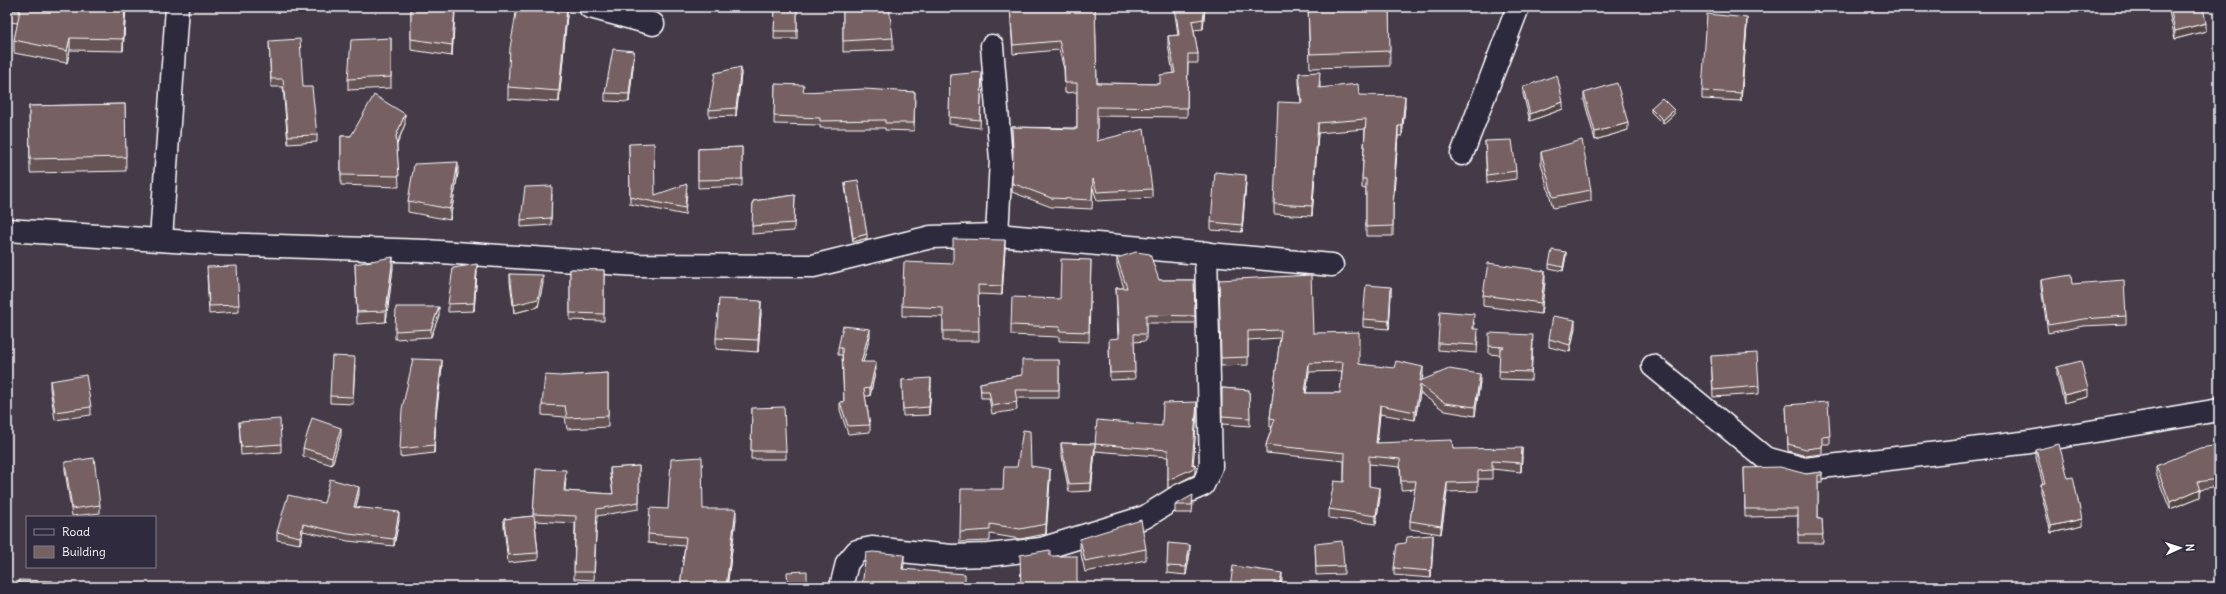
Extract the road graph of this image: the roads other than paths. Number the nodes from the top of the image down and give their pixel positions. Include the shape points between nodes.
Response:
1 (177, 7) edge
2 (590, 7) edge
3 (1518, 7) edge
4 (653, 24) dead end
5 (992, 46) dead end
6 (1462, 154) dead end
7 (7, 230) edge
8 (997, 235) junction
9 (161, 239) junction
10 (1206, 254) junction
11 (1332, 265) dead end
12 (1653, 366) dead end
13 (2219, 410) edge
14 (841, 587) edge

1 - 9 street
2 - 4 street
3 - 6 street
5 - 8 street via 1001,160
7 - 9 street
8 - 9 street via 931,237 813,266 638,265 425,251 219,244
8 - 10 street
10 - 11 street
10 - 14 street via 1211,467 1203,485 1180,495 1145,517 1041,549 951,556 872,548 857,551 847,563
12 - 13 street via 1764,458 1805,469 2030,442

